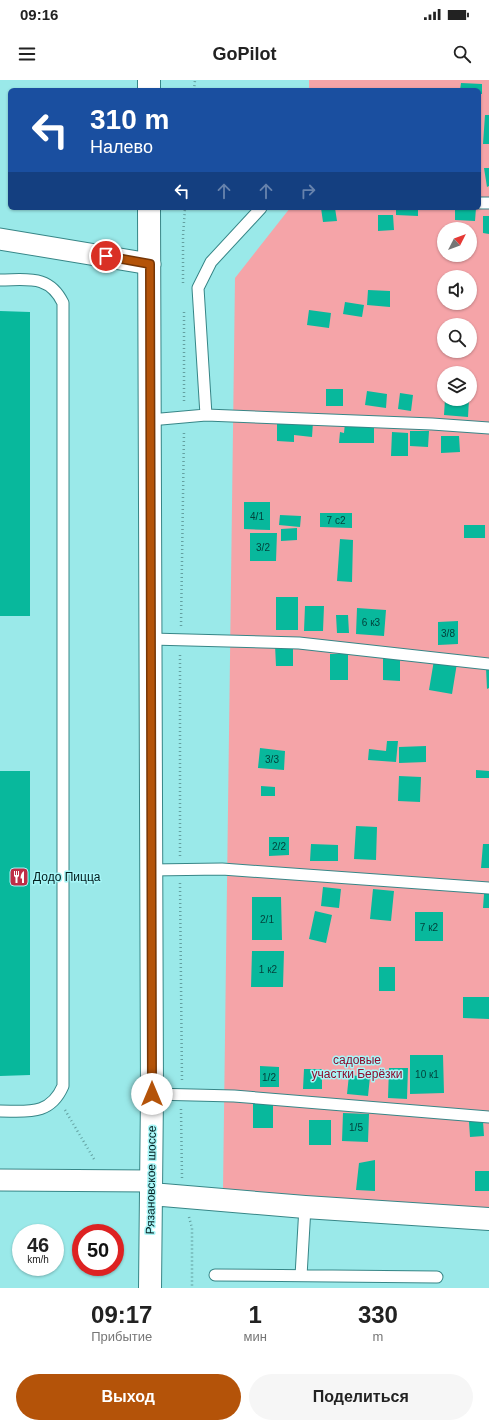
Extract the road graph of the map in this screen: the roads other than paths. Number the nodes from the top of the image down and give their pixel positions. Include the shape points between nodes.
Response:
1 (149, 210) edge
2 (260, 210) edge
3 (0, 239) edge
4 (150, 264) junction
5 (0, 280) edge
6 (206, 415) junction
7 (150, 420) junction
8 (489, 428) edge
9 (151, 639) junction
10 (489, 664) edge
11 (151, 870) junction
12 (489, 888) edge
13 (152, 1094) junction
14 (0, 1111) edge
15 (489, 1117) edge
16 (0, 1180) edge
17 (151, 1188) junction
18 (305, 1207) junction
19 (489, 1219) edge
20 (215, 1275) dead end
21 (301, 1276) junction
22 (437, 1277) dead end
23 (150, 1288) edge

1 - 4 main road, Рязановское шоссе
2 - 6 lane via 211,262 198,288
3 - 4 street
4 - 7 main road, Рязановское шоссе
5 - 14 lane via 42,281 59,294 63,303 63,1086 52,1104 37,1111
6 - 7 lane
6 - 8 lane
7 - 9 main road, Рязановское шоссе
9 - 10 lane via 299,643
9 - 11 main road, Рязановское шоссе
11 - 12 lane via 222,869
11 - 13 main road, Рязановское шоссе
13 - 15 lane via 234,1096
13 - 17 main road, Рязановское шоссе
16 - 17 street
17 - 18 main road
17 - 23 main road, Рязановское шоссе
18 - 19 main road
18 - 21 lane
20 - 21 lane
21 - 22 lane

